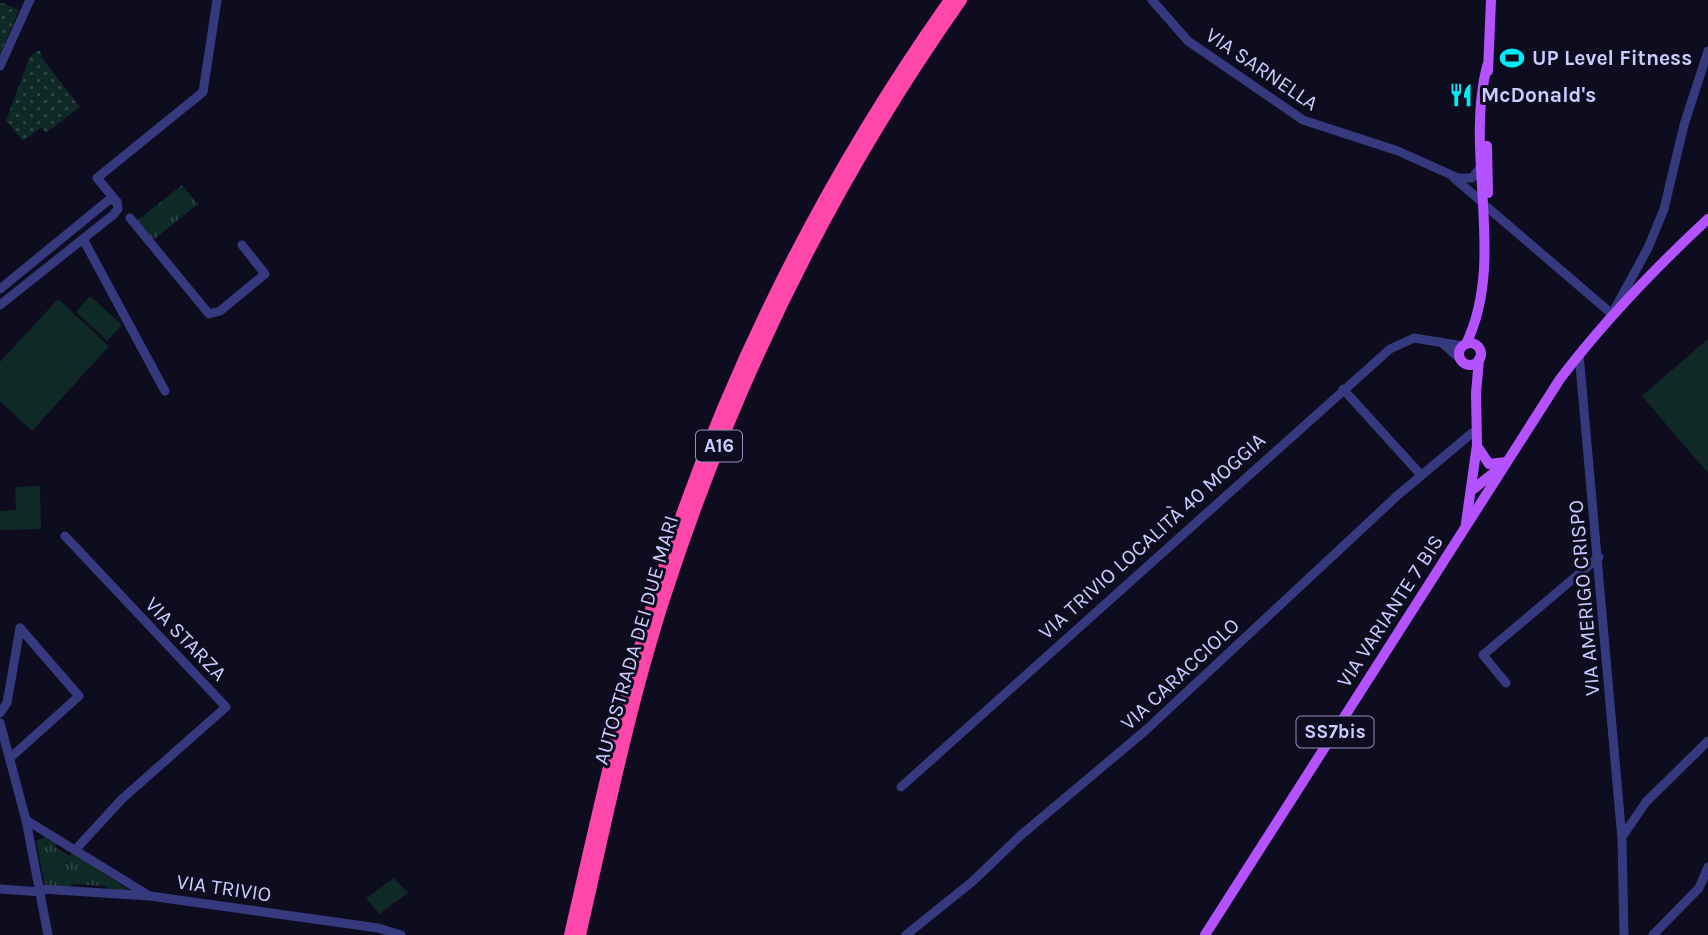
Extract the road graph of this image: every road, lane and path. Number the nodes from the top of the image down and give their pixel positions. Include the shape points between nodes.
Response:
1 (30, 0) edge
2 (217, 0) edge
3 (950, 0) edge
4 (961, 0) edge
5 (1152, 0) edge
6 (1491, 0) edge
7 (1708, 51) edge
8 (0, 66) edge
9 (1487, 66) junction
10 (1487, 152) junction
11 (1480, 168) junction
12 (1446, 174) junction
13 (1481, 183) junction
14 (1469, 189) junction
15 (117, 202) junction
16 (1484, 204) junction
17 (130, 218) dead end
18 (1708, 219) edge
19 (83, 239) junction
20 (242, 245) dead end
21 (0, 289) edge
22 (0, 305) edge
23 (1612, 314) junction
24 (1478, 320) junction
25 (1440, 341) junction
26 (1464, 345) junction
27 (1480, 355) junction
28 (1579, 355) junction
29 (1461, 360) junction
30 (1343, 389) junction
31 (165, 391) dead end
32 (1476, 393) junction
33 (1472, 433) dead end
34 (1478, 445) junction
35 (1509, 461) junction
36 (1421, 475) junction
37 (1471, 491) junction
38 (1488, 494) junction
39 (1465, 529) junction
40 (65, 536) dead end
41 (1599, 557) junction
42 (1506, 683) dead end
43 (0, 713) edge
44 (0, 723) edge
45 (1708, 741) edge
46 (10, 758) junction
47 (901, 788) dead end
48 (26, 820) junction
49 (1622, 839) junction
50 (76, 849) junction
51 (1708, 867) edge
52 (0, 889) edge
53 (41, 891) junction
54 (150, 896) junction
55 (48, 935) edge
56 (401, 935) edge
57 (570, 935) edge
58 (580, 935) edge
59 (906, 935) edge
60 (1205, 935) edge
61 (1624, 935) edge
62 (1653, 935) edge

1 - 8 street
2 - 15 street via 203,92 97,178
3 - 57 highway, AUTOSTRADA DEI DUE MARI / A16 via 835,180 775,295 722,412 648,619
4 - 58 highway, AUTOSTRADA DEI DUE MARI / A16 via 844,185 784,299 731,416 646,660
5 - 12 street, VIA SARNELLA via 1188,41 1303,120 1398,151
6 - 9 main road, VIA VARIANTE 7 BIS / SS7bis
7 - 23 street via 1664,209
9 - 10 main road, VIA VARIANTE 7 BIS / SS7bis
9 - 11 main road, VIA VARIANTE 7 BIS / SS7bis
10 - 13 main road, VIA VARIANTE 7 BIS / SS7bis
10 - 16 main road, VIA VARIANTE 7 BIS / SS7bis
11 - 12 street via 1468,179
11 - 13 main road, VIA VARIANTE 7 BIS / SS7bis
12 - 14 street, VIA SARNELLA
13 - 14 street
13 - 16 main road, VIA VARIANTE 7 BIS / SS7bis
14 - 16 street, VIA SARNELLA
15 - 19 street via 113,215
15 - 21 street via 110,199
16 - 23 street, VIA SARNELLA
16 - 24 main road, VIA VARIANTE 7 BIS / SS7bis
17 - 20 street via 209,314 220,311 265,274
18 - 23 main road
19 - 22 street
19 - 31 street
23 - 28 main road
24 - 26 main road, VIA VARIANTE 7 BIS / SS7bis
24 - 27 main road, VIA VARIANTE 7 BIS / SS7bis
25 - 26 street, VIA TRIVIO LOCALITÀ 40 MOGGIA
25 - 29 street
25 - 30 street, VIA TRIVIO LOCALITÀ 40 MOGGIA via 1414,338 1398,343
26 - 27 main road via 1476,346
26 - 29 main road, SS7bis
27 - 29 main road via 1471,365
27 - 32 main road, VIA VARIANTE 7 BIS / SS7bis
28 - 35 main road
28 - 41 street, VIA AMERIGO CRISPO
29 - 32 main road, VIA VARIANTE 7 BIS / SS7bis
30 - 36 street
30 - 47 street, VIA TRIVIO LOCALITÀ 40 MOGGIA
32 - 34 main road, VIA VARIANTE 7 BIS / SS7bis
33 - 36 street, VIA CARACCIOLO
34 - 35 main road via 1489,464
34 - 37 main road, VIA VARIANTE 7 BIS / SS7bis
35 - 37 main road
35 - 38 main road
36 - 59 street, VIA CARACCIOLO via 1146,730
37 - 38 main road via 1479,496
37 - 39 main road, VIA VARIANTE 7 BIS / SS7bis
38 - 39 main road
39 - 60 main road, VIA VARIANTE 7 BIS / SS7bis
40 - 50 street, VIA STARZA via 226,707 122,799
41 - 42 street via 1483,655
41 - 49 street, VIA AMERIGO CRISPO
43 - 46 street via 7,703 20,628 79,696
44 - 46 street
45 - 49 street via 1646,802
46 - 48 street
48 - 50 street
48 - 53 street
49 - 61 street, VIA AMERIGO CRISPO
50 - 54 street
51 - 62 street via 1699,888
52 - 53 street, VIA TRIVIO
53 - 54 street, VIA TRIVIO
53 - 55 street
54 - 56 street, VIA TRIVIO

